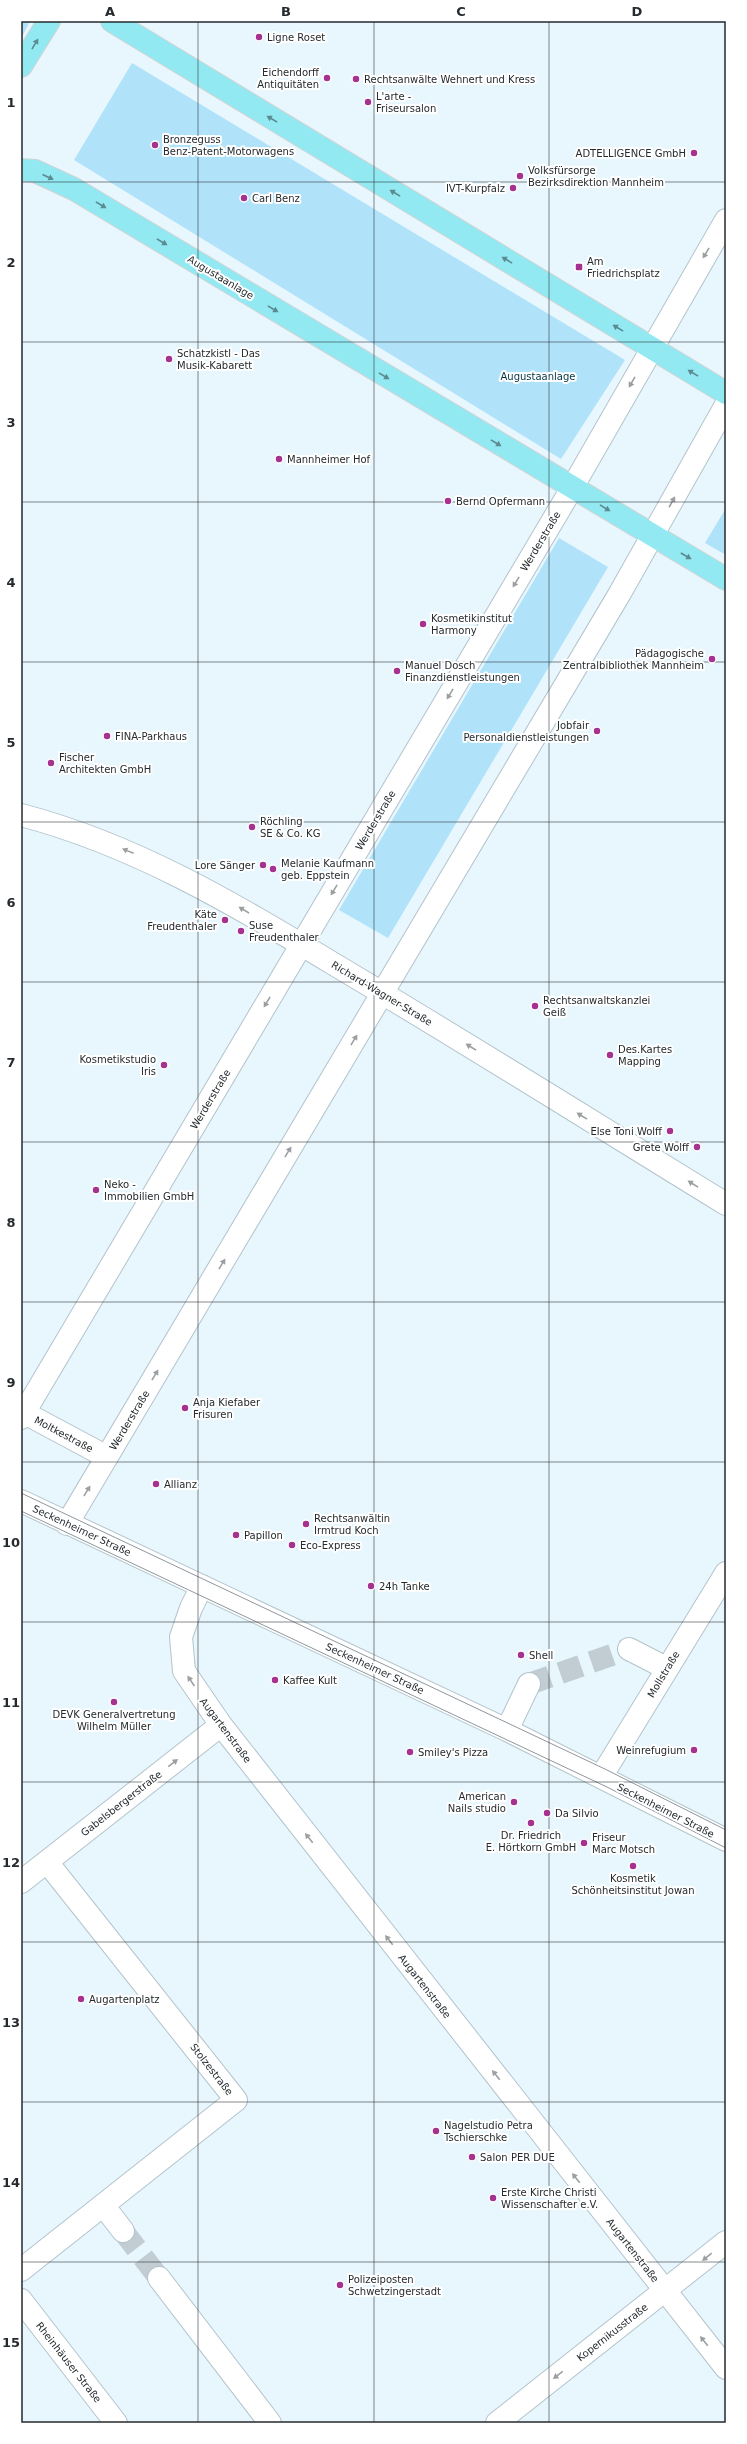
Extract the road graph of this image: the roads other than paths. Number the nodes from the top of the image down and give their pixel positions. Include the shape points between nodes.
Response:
1 (49, 21) edge
2 (112, 21) edge
3 (21, 66) edge
4 (21, 170) edge
5 (726, 220) edge
6 (651, 348) junction
7 (726, 393) edge
8 (726, 405) edge
9 (572, 488) junction
10 (653, 536) junction
11 (726, 579) edge
12 (21, 815) edge
13 (301, 944) junction
14 (382, 993) junction
15 (726, 1204) edge
16 (22, 1414) edge
17 (107, 1457) junction
18 (21, 1501) edge
19 (67, 1524) junction
20 (726, 1573) edge
21 (202, 1586) junction
22 (629, 1649) dead end
23 (666, 1668) junction
24 (529, 1684) dead end
25 (220, 1725) junction
26 (507, 1730) junction
27 (601, 1777) junction
28 (726, 1840) edge
29 (47, 1862) junction
30 (21, 1882) edge
31 (103, 2205) junction
32 (123, 2231) tunnel mouth
33 (726, 2242) edge
34 (21, 2270) edge
35 (159, 2278) tunnel mouth
36 (664, 2291) junction
37 (21, 2300) edge
38 (726, 2368) edge
39 (116, 2423) edge
40 (270, 2423) edge
41 (497, 2423) edge

3 -> 1 main road
6 -> 2 main road
4 -> 9 main road, Augustaanlage via 35,171 74,190
5 -> 6 street, Werderstraße
7 -> 6 main road
6 -> 9 street, Werderstraße
10 -> 8 street, Werderstraße
9 -> 10 main road, Augustaanlage
9 -> 13 street, Werderstraße
10 -> 11 main road, Augustaanlage
10 - 14 street, Werderstraße
13 -> 12 street, Richard-Wagner-Straße via 207,889 130,852
13 - 14 street, Richard-Wagner-Straße
13 -> 16 street, Werderstraße
15 -> 14 street, Richard-Wagner-Straße
17 -> 14 street, Werderstraße
16 - 17 street, Moltkestraße
19 -> 17 street, Werderstraße
18 - 19 street, Seckenheimer Straße
19 - 21 street, Seckenheimer Straße
20 - 23 street, Mollstraße
25 -> 21 street, Augartenstraße via 184,1670 181,1637
21 - 26 street, Seckenheimer Straße
22 - 23 street
23 - 27 street, Mollstraße
24 - 26 street
29 -> 25 street, Gabelsbergerstraße
36 -> 25 street, Augartenstraße
26 - 27 street, Seckenheimer Straße
27 - 28 street, Seckenheimer Straße
29 - 30 street, Gabelsbergerstraße
29 - 31 street, Stolzestraße via 236,2100
31 - 32 street
31 - 34 street, Stolzestraße
33 -> 36 street, Kopernikusstraße
35 - 40 street
38 -> 36 street, Augartenstraße
36 -> 41 street, Kopernikusstraße
37 - 39 street, Rheinhäuser Straße

